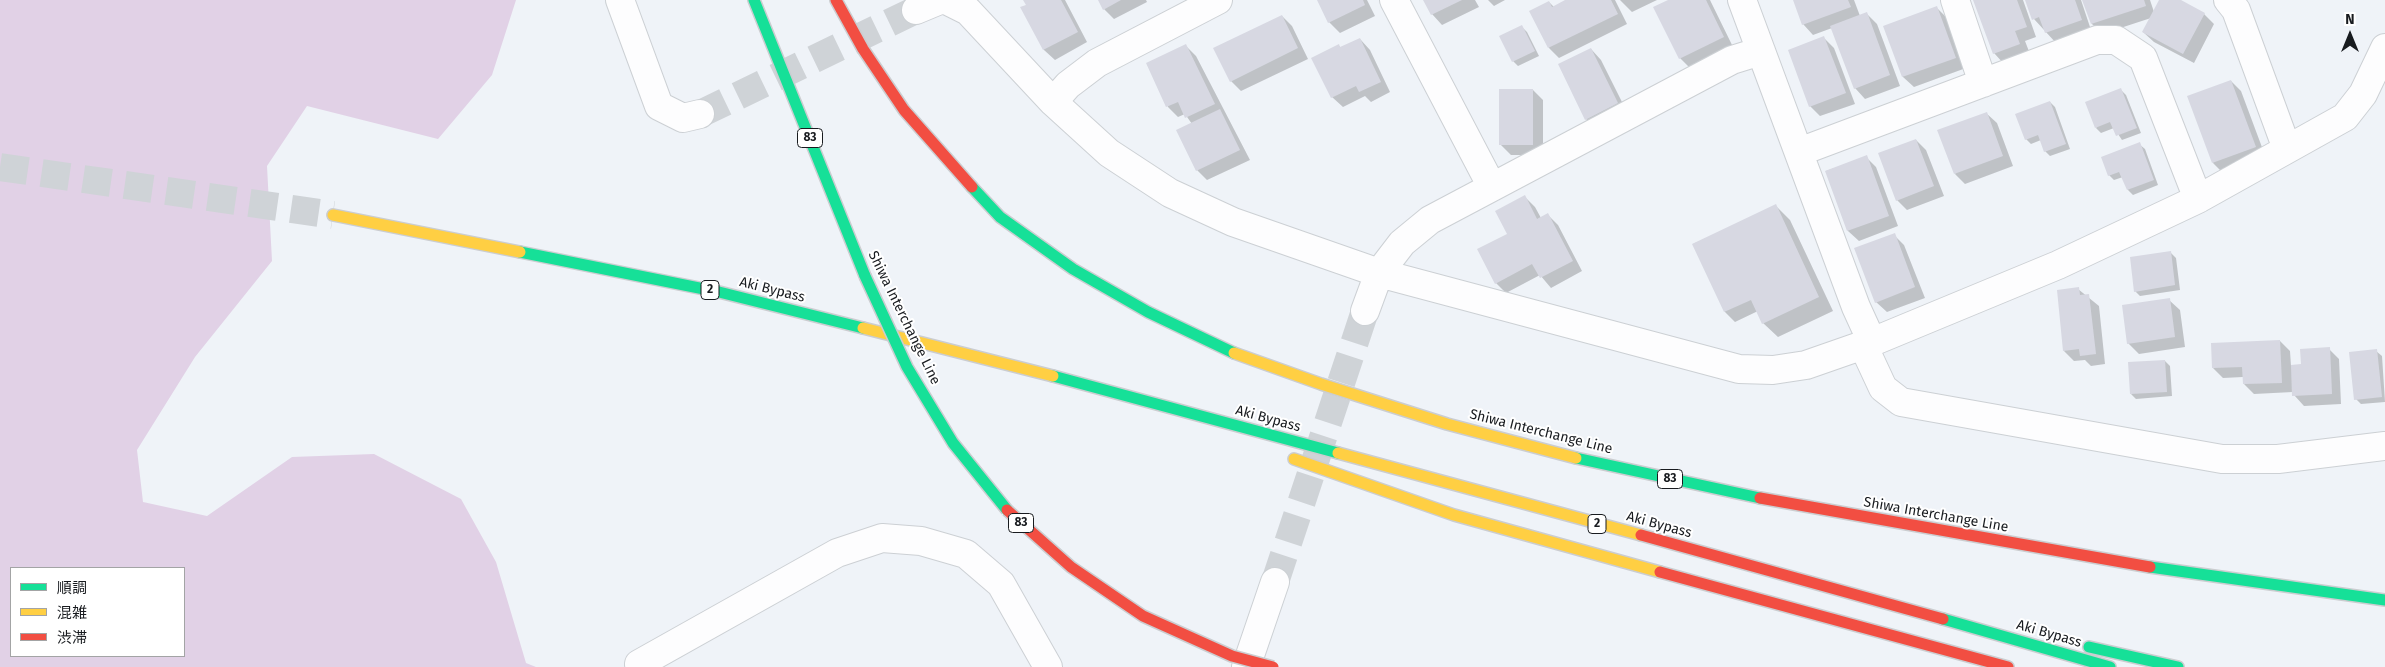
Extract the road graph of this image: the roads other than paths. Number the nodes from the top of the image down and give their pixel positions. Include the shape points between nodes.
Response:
1 (620, 0) edge
2 (754, 0) edge
3 (836, 0) edge
4 (946, 0) edge
5 (1218, 0) edge
6 (1394, 0) edge
7 (1742, 0) edge
8 (1955, 0) edge
9 (2228, 0) edge
10 (2385, 48) edge
11 (1761, 51) junction
12 (1983, 83) junction
13 (1053, 102) junction
14 (700, 114) tunnel mouth
15 (2287, 148) junction
16 (1799, 152) junction
17 (1492, 187) junction
18 (2198, 200) junction
19 (332, 215) tunnel mouth
20 (1379, 273) junction
21 (1365, 311) tunnel mouth
22 (1867, 344) junction
23 (1083, 384) junction
24 (1232, 437) dead end
25 (2385, 446) edge
26 (1287, 456) dead end
27 (1275, 582) tunnel mouth
28 (1839, 590) junction
29 (2385, 600) edge
30 (1879, 631) junction
31 (2052, 638) dead end
32 (2081, 645) dead end
33 (639, 664) dead end
34 (1048, 667) edge
35 (1246, 667) edge
36 (1273, 667) edge
37 (1970, 667) edge
38 (2008, 667) edge
39 (2110, 667) edge
40 (2178, 667) edge

1 - 14 street via 659,106 683,118
2 - 36 main road, Shiwa Interchange Line / 83, bridge via 865,276 908,366 953,443 1006,509 1071,567 1142,616 1232,656
3 - 29 main road, Shiwa Interchange Line / 83 via 863,49 904,110 1000,217 1081,274 1148,312 1227,350 1447,424 1735,494 2140,566
4 - 13 street via 968,11
5 - 13 street via 1097,62
6 - 17 street
7 - 11 street
8 - 12 street
9 - 15 street via 2236,10
10 - 15 street via 2363,94 2345,117
11 - 16 street
11 - 17 street via 1732,60
12 - 16 street
12 - 18 street via 2096,40 2116,40 2143,58
13 - 20 street via 1109,153 1170,193 1233,222
15 - 18 street
16 - 22 street
17 - 20 street via 1430,220 1402,243
18 - 22 street via 2058,265
19 - 23 main road, Aki Bypass / 2 via 719,292
20 - 21 street
20 - 22 street via 1739,369 1774,370 1806,365
22 - 25 street via 1883,388 1901,402 2222,459 2278,459
23 - 24 main road, Aki Bypass / 2
23 - 28 main road, Aki Bypass / 2
26 - 30 main road, 2 via 1454,515
27 - 35 street
28 - 31 main road
28 - 39 main road, Aki Bypass / 2
30 - 37 main road
30 - 38 main road, 2
32 - 40 main road
33 - 34 street via 837,553 882,538 921,541 966,554 1001,584

